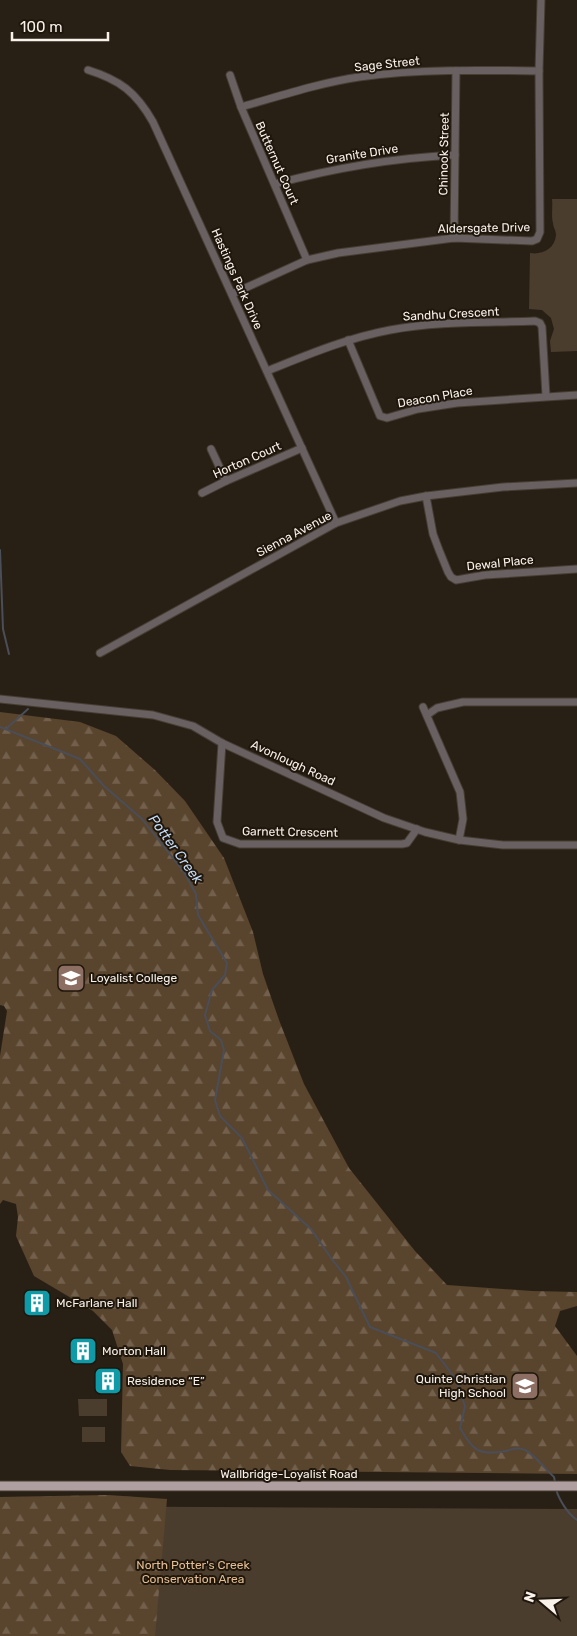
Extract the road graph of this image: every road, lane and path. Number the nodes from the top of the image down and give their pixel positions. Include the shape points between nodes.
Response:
1 (541, 0) edge
2 (88, 70) dead end
3 (456, 71) junction
4 (539, 71) junction
5 (230, 75) dead end
6 (241, 107) junction
7 (455, 154) junction
8 (275, 184) junction
9 (454, 238) junction
10 (307, 260) junction
11 (232, 294) junction
12 (348, 340) junction
13 (267, 371) junction
14 (577, 395) edge
15 (546, 396) junction
16 (211, 448) dead end
17 (302, 448) junction
18 (226, 481) junction
19 (577, 483) edge
20 (202, 493) dead end
21 (426, 496) junction
22 (336, 523) junction
23 (577, 569) edge
24 (100, 653) dead end
25 (0, 699) edge
26 (577, 702) edge
27 (423, 707) dead end
28 (427, 715) junction
29 (222, 743) junction
30 (417, 830) junction
31 (460, 840) junction
32 (577, 845) edge
33 (0, 1486) edge
34 (574, 1486) edge

1 - 4 street, Aldersgate Drive
2 - 11 street, Hastings Park Drive via 114,80 132,92 144,106
3 - 4 street, Sage Street
3 - 6 street, Sage Street via 425,70 358,77
3 - 7 street, Chinook Street
4 - 9 street, Aldersgate Drive via 540,232 537,239
5 - 6 street, Butternut Court
6 - 8 street, Butternut Court
7 - 8 street, Granite Drive via 350,166
7 - 9 street, Chinook Street
8 - 10 street, Butternut Court
9 - 10 street, Aldersgate Drive
10 - 11 street, Aldersgate Drive
11 - 13 street, Hastings Park Drive
12 - 13 street, Sandhu Crescent
12 - 15 street, Deacon Place via 380,416 384,418 449,404
12 - 15 street, Sandhu Crescent via 390,329 425,325 536,321 542,327
13 - 17 street, Hastings Park Drive
14 - 15 street, Deacon Place
16 - 18 street
17 - 18 street, Horton Court
17 - 22 street, Hastings Park Drive
18 - 20 street, Horton Court
19 - 21 street, Sienna Avenue
21 - 22 street, Sienna Avenue via 400,501
21 - 23 street, Dewal Place via 433,534 448,572 456,580
22 - 24 street, Sienna Avenue
25 - 29 street, Avonlough Road via 153,715 193,726
26 - 28 street via 463,702 437,708
27 - 28 street
28 - 31 street via 460,792 463,819
29 - 30 street, Avonlough Road
29 - 30 street, Garnett Crescent via 217,822 223,838 240,844 402,844 407,843
30 - 31 street, Avonlough Road
31 - 32 street, Avonlough Road via 503,845
33 - 34 main road, Wallbridge-Loyalist Road

